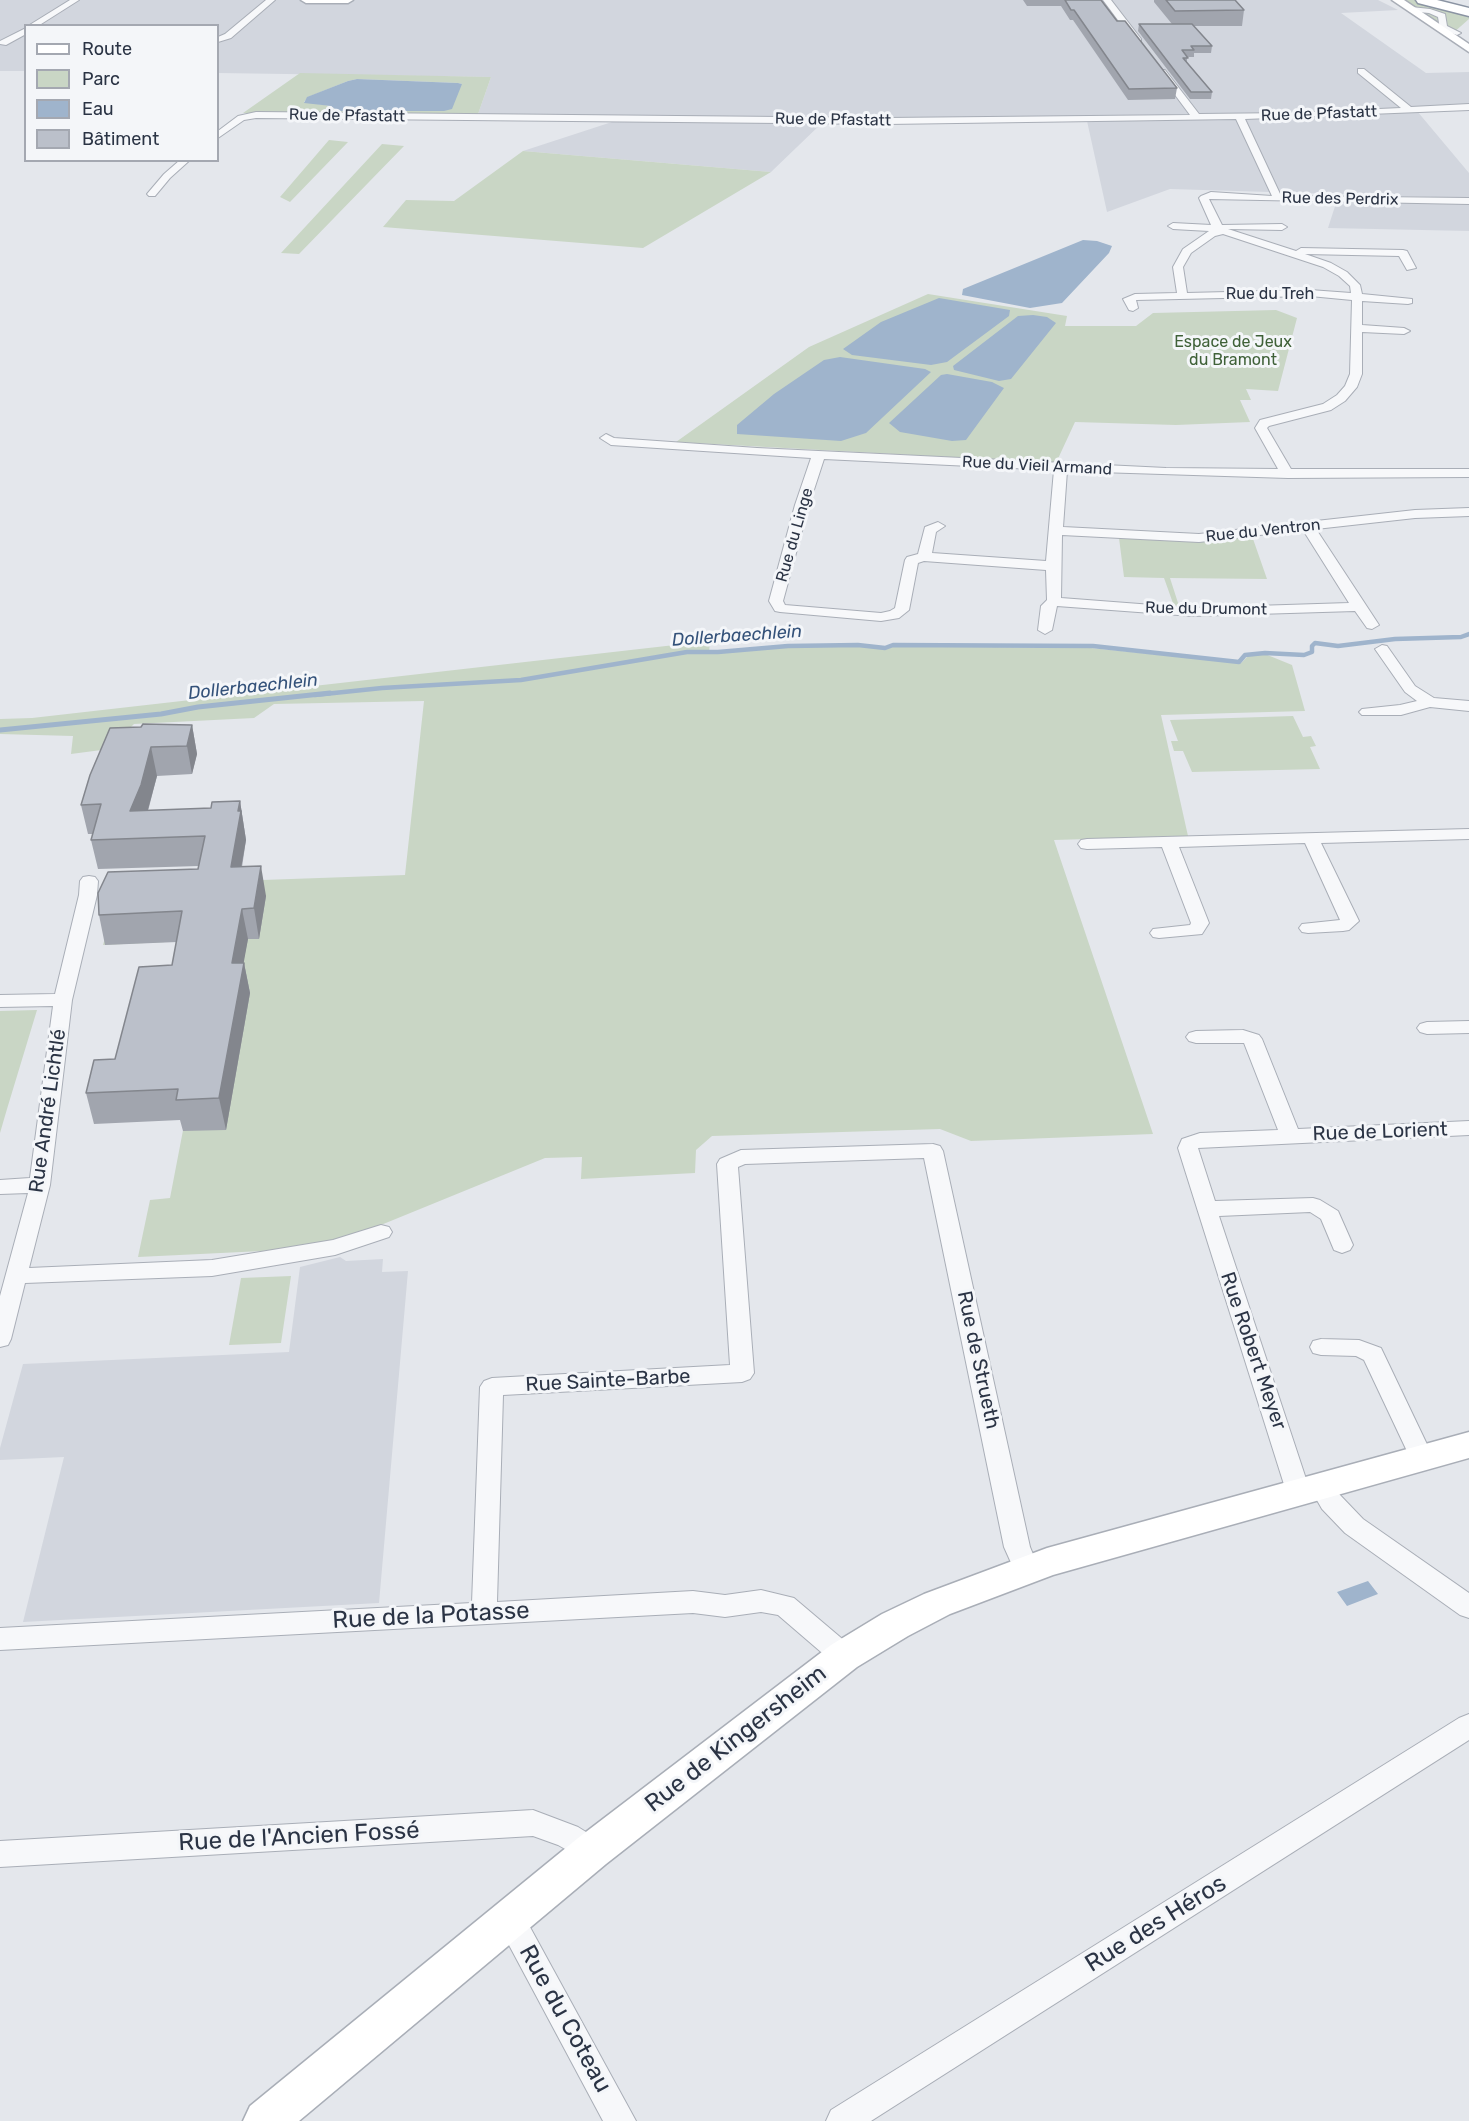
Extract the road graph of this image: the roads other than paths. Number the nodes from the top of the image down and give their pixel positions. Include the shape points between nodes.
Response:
1 (75, 0) edge
2 (271, 0) edge
3 (306, 0) edge
4 (348, 0) edge
5 (1107, 0) edge
6 (1397, 0) edge
7 (1422, 0) edge
8 (1436, 0) edge
9 (1451, 0) edge
10 (1461, 0) edge
11 (1469, 7) edge
12 (1469, 22) edge
13 (35, 24) edge
14 (24, 31) edge
15 (1456, 37) junction
16 (219, 40) edge
17 (1, 43) edge
18 (24, 44) edge
19 (1141, 45) edge
20 (1469, 49) edge
21 (1155, 63) edge
22 (1361, 71) dead end
23 (1469, 107) edge
24 (1410, 111) junction
25 (1196, 117) junction
26 (1239, 117) junction
27 (219, 134) edge
28 (184, 162) edge
29 (152, 194) dead end
30 (1278, 199) junction
31 (1469, 201) edge
32 (1173, 226) dead end
33 (1220, 228) junction
34 (1282, 228) dead end
35 (1289, 253) junction
36 (1411, 268) dead end
37 (1184, 296) junction
38 (1357, 297) junction
39 (1408, 301) dead end
40 (1132, 308) dead end
41 (1357, 328) junction
42 (1404, 331) dead end
43 (606, 438) dead end
44 (819, 455) junction
45 (1061, 467) junction
46 (1469, 473) edge
47 (1288, 474) junction
48 (1469, 512) edge
49 (938, 526) dead end
50 (1308, 527) junction
51 (1057, 531) junction
52 (924, 557) junction
53 (1053, 566) junction
54 (1054, 602) junction
55 (1359, 607) junction
56 (1372, 625) dead end
57 (1045, 630) dead end
58 (1382, 649) dead end
59 (1430, 702) junction
60 (1469, 706) edge
61 (1367, 712) dead end
62 (1469, 834) edge
63 (1310, 837) junction
64 (1169, 842) junction
65 (1087, 844) dead end
66 (89, 881) dead end
67 (1308, 928) dead end
68 (1159, 933) dead end
69 (63, 1000) junction
70 (0, 1001) edge
71 (1469, 1027) edge
72 (1427, 1028) dead end
73 (1196, 1037) dead end
74 (1469, 1128) edge
75 (1291, 1136) junction
76 (1189, 1144) joint
77 (933, 1151) joint
78 (40, 1185) junction
79 (0, 1187) edge
80 (1206, 1209) junction
81 (381, 1232) dead end
82 (1342, 1245) dead end
83 (17, 1276) junction
84 (0, 1339) edge
85 (1321, 1347) dead end
86 (1469, 1445) edge
87 (1422, 1459) junction
88 (1302, 1493) junction
89 (1026, 1569) junction
90 (1469, 1607) edge
91 (484, 1614) junction
92 (0, 1639) edge
93 (844, 1656) junction
94 (1469, 1726) edge
95 (592, 1851) junction
96 (0, 1854) edge
97 (509, 1917) junction
98 (265, 2121) edge
99 (620, 2121) edge
100 (842, 2121) edge

1 - 13 street
2 - 16 street
3 - 4 street
5 - 19 street
6 - 15 street
7 - 11 highway
8 - 11 highway
9 - 11 highway
10 - 11 highway
12 - 15 street
14 - 17 street
15 - 20 street
17 - 18 street
21 - 25 street
22 - 24 street, Rue de Pfastatt
23 - 24 street, Rue de Pfastatt
24 - 26 street, Rue de Pfastatt
25 - 26 street, Rue de Pfastatt
25 - 27 street, Rue de Pfastatt via 886,121 256,115 241,118
26 - 30 street
28 - 29 street
30 - 31 street, Rue des Perdrix
30 - 33 street, Rue des Perdrix via 1211,195 1204,198
32 - 33 street
33 - 34 street
33 - 35 street
33 - 37 street via 1187,251 1178,267
35 - 36 street via 1403,253
35 - 38 street via 1343,274 1355,285
37 - 38 street, Rue du Treh via 1310,293
37 - 40 street, Rue du Treh via 1128,298
38 - 39 street, Rue du Treh
38 - 41 street
41 - 42 street
41 - 47 street via 1356,374 1341,398 1327,407 1264,423 1261,428
43 - 44 street, Rue du Vieil Armand
44 - 45 street, Rue du Vieil Armand
44 - 52 street, Rue du Linge via 776,601 780,608 894,615 902,610 912,560
45 - 47 street, Rue du Vieil Armand
45 - 51 street
46 - 47 street, Rue du Vieil Armand
48 - 50 street, Rue du Ventron via 1415,514
49 - 52 street, Rue du Linge via 930,530
50 - 51 street, Rue du Ventron via 1184,538
50 - 55 street
51 - 53 street
52 - 53 street
53 - 54 street
54 - 55 street, Rue du Drumont via 1192,612
54 - 57 street via 1048,606
55 - 56 street
58 - 59 street via 1410,689
59 - 60 street
59 - 61 street via 1401,710
62 - 63 street
63 - 64 street
63 - 67 street via 1350,921 1343,926
64 - 65 street
64 - 68 street via 1200,923 1196,930
66 - 69 street, Rue André Lichtlé
69 - 70 street
69 - 78 street, Rue André Lichtlé
71 - 72 street
73 - 75 street, Rue de Lorient via 1252,1039
74 - 75 street, Rue de Lorient
75 - 76 street, Rue de Lorient via 1200,1140
76 - 80 street, Rue Robert Meyer
77 - 89 street, Rue de Strueth via 1017,1547
77 - 91 street, Rue Sainte-Barbe via 741,1158 727,1164 742,1373 492,1387
78 - 79 street
78 - 83 street, Rue André Lichtlé
80 - 82 street via 1313,1205 1330,1216
80 - 88 street, Rue Robert Meyer
81 - 83 street via 335,1247 224,1266
83 - 84 street, Rue André Lichtlé
85 - 87 street via 1359,1348 1373,1354
86 - 87 street, Rue de Kingersheim
87 - 88 street, Rue de Kingersheim
88 - 89 street, Rue de Kingersheim
88 - 90 street, Rue Robert Meyer via 1337,1509 1354,1526
89 - 93 street, Rue de Kingersheim via 937,1604
91 - 92 street, Rue de la Potasse
91 - 93 street, Rue de la Potasse via 693,1602 725,1606 761,1601 785,1606
93 - 95 street, Rue de Kingersheim
94 - 100 street, Rue des Héros
95 - 96 street, Rue de l'Ancien Fossé via 568,1836 533,1823
95 - 97 street, Rue de Kingersheim
97 - 98 street, Rue de Kingersheim
97 - 99 street, Rue du Coteau

